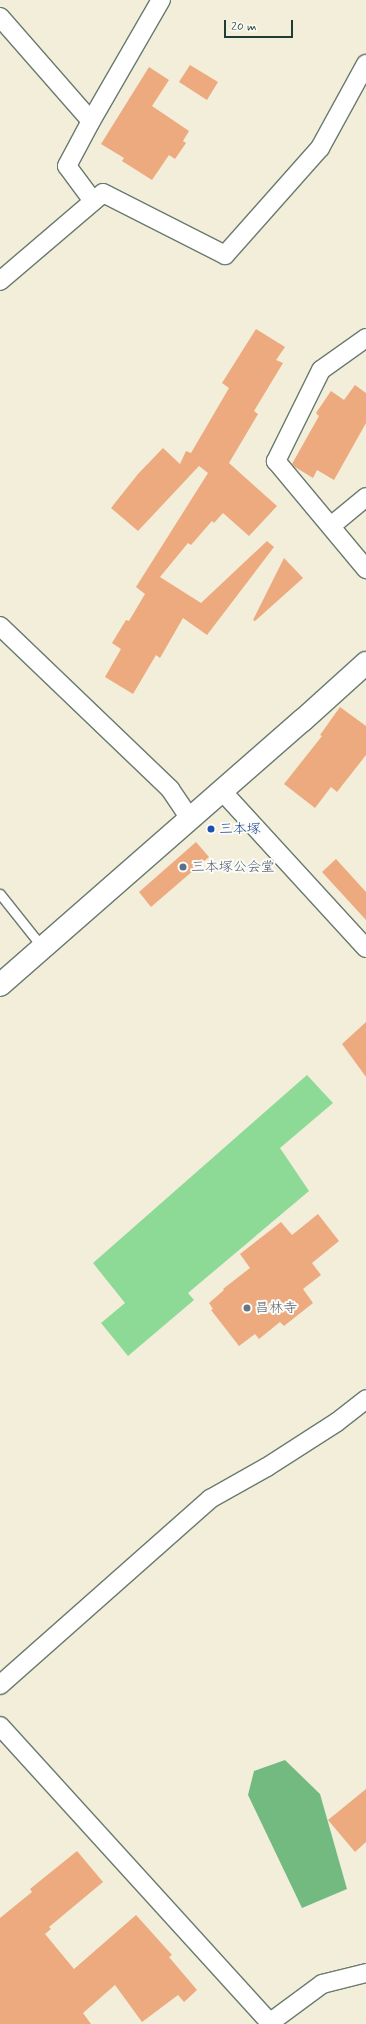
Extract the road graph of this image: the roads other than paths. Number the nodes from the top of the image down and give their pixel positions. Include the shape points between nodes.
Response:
1 (161, 0) edge
2 (0, 17) edge
3 (366, 64) edge
4 (91, 121) junction
5 (93, 201) junction
6 (0, 281) edge
7 (366, 338) edge
8 (366, 497) edge
9 (330, 526) junction
10 (366, 569) edge
11 (0, 626) edge
12 (366, 663) edge
13 (222, 791) junction
14 (190, 819) junction
15 (0, 894) edge
16 (43, 948) junction
17 (366, 948) edge
18 (0, 985) edge
19 (366, 1399) edge
20 (0, 1684) edge
21 (0, 1726) edge
22 (366, 1973) edge
23 (270, 2024) edge

1 - 4 street
2 - 4 street
3 - 5 street via 320,148 225,255 103,193
4 - 5 street via 67,166
5 - 6 street
7 - 9 street via 321,370 276,461
8 - 9 street
9 - 10 street
11 - 14 street via 170,788
12 - 13 street
13 - 14 street
13 - 17 street
14 - 16 street
15 - 16 lane
16 - 18 street
19 - 20 street via 338,1422 210,1499
21 - 23 street
22 - 23 street via 322,1984

